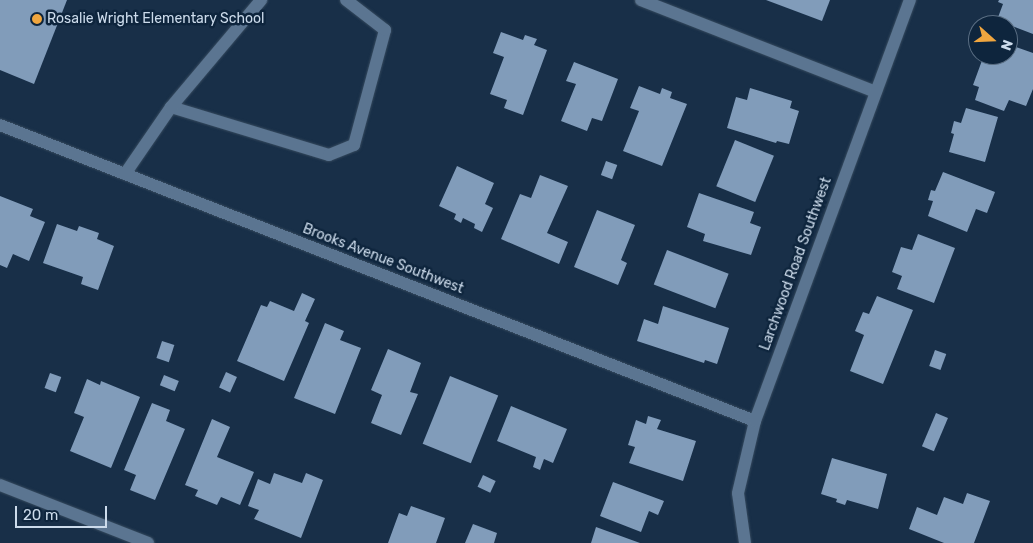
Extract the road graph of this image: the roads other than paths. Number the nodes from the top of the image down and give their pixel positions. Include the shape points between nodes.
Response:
1 (261, 0) edge
2 (346, 0) edge
3 (641, 0) edge
4 (910, 0) edge
5 (876, 92) junction
6 (171, 107) junction
7 (0, 125) edge
8 (125, 174) junction
9 (755, 420) junction
10 (0, 485) edge
11 (148, 543) edge
12 (745, 543) edge

1 - 6 street
2 - 6 street via 385,30 354,145 329,155
3 - 5 street
4 - 5 street, Larchwood Road Southwest
5 - 9 street, Larchwood Road Southwest
6 - 8 street
7 - 8 street, Brooks Avenue Southwest
8 - 9 street, Brooks Avenue Southwest
9 - 12 street, Larchwood Road Southwest via 738,493
10 - 11 street

